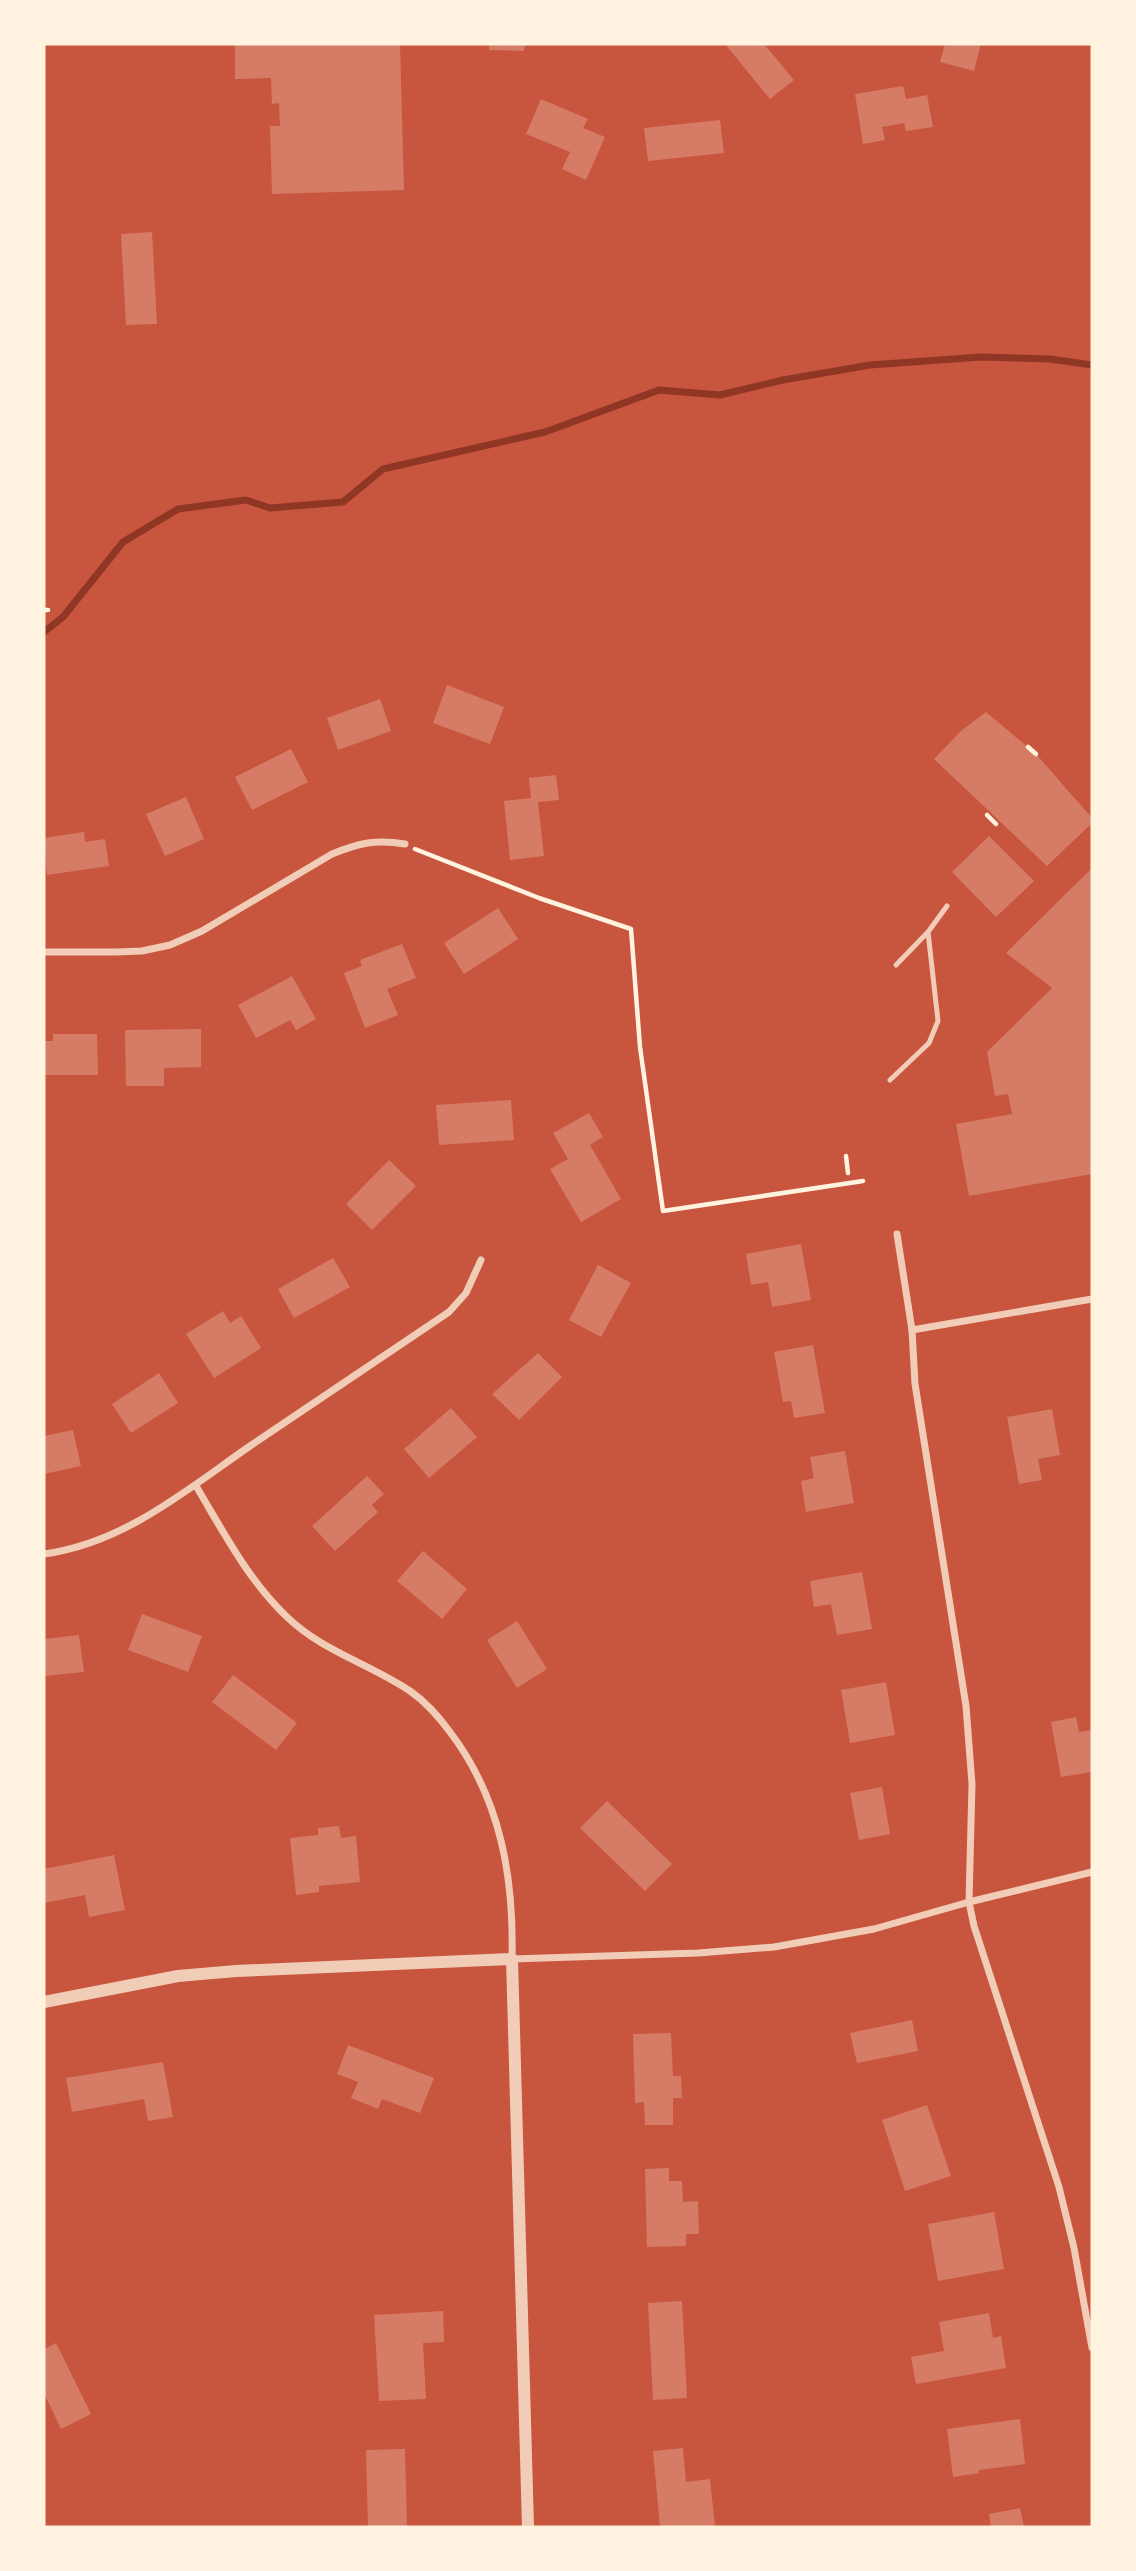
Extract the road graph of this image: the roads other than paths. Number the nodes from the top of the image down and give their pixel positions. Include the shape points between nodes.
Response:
1 (405, 844) road end
2 (947, 906) dead end
3 (928, 932) junction
4 (44, 952) edge
5 (896, 965) dead end
6 (890, 1080) dead end
7 (897, 1234) dead end
8 (481, 1260) dead end
9 (1092, 1299) edge
10 (912, 1330) junction
11 (196, 1486) junction
12 (44, 1554) edge
13 (1092, 1871) edge
14 (969, 1902) junction
15 (513, 1959) junction
16 (44, 2002) edge
17 (1092, 2348) edge
18 (528, 2527) edge

1 - 4 street via 379,840 332,854 170,945 142,951
2 - 3 lane
3 - 5 lane
3 - 6 lane via 938,1021 929,1042
7 - 10 street
8 - 11 street via 466,1293 449,1312
9 - 10 street
10 - 14 street via 915,1384 966,1706 972,1784
11 - 12 street via 116,1533
11 - 15 street via 243,1564 286,1617 323,1645 412,1692 456,1740 484,1788 503,1844
13 - 14 street
14 - 15 street via 874,1929 774,1948
14 - 17 street via 1059,2187
15 - 16 street via 178,1976
15 - 18 street

